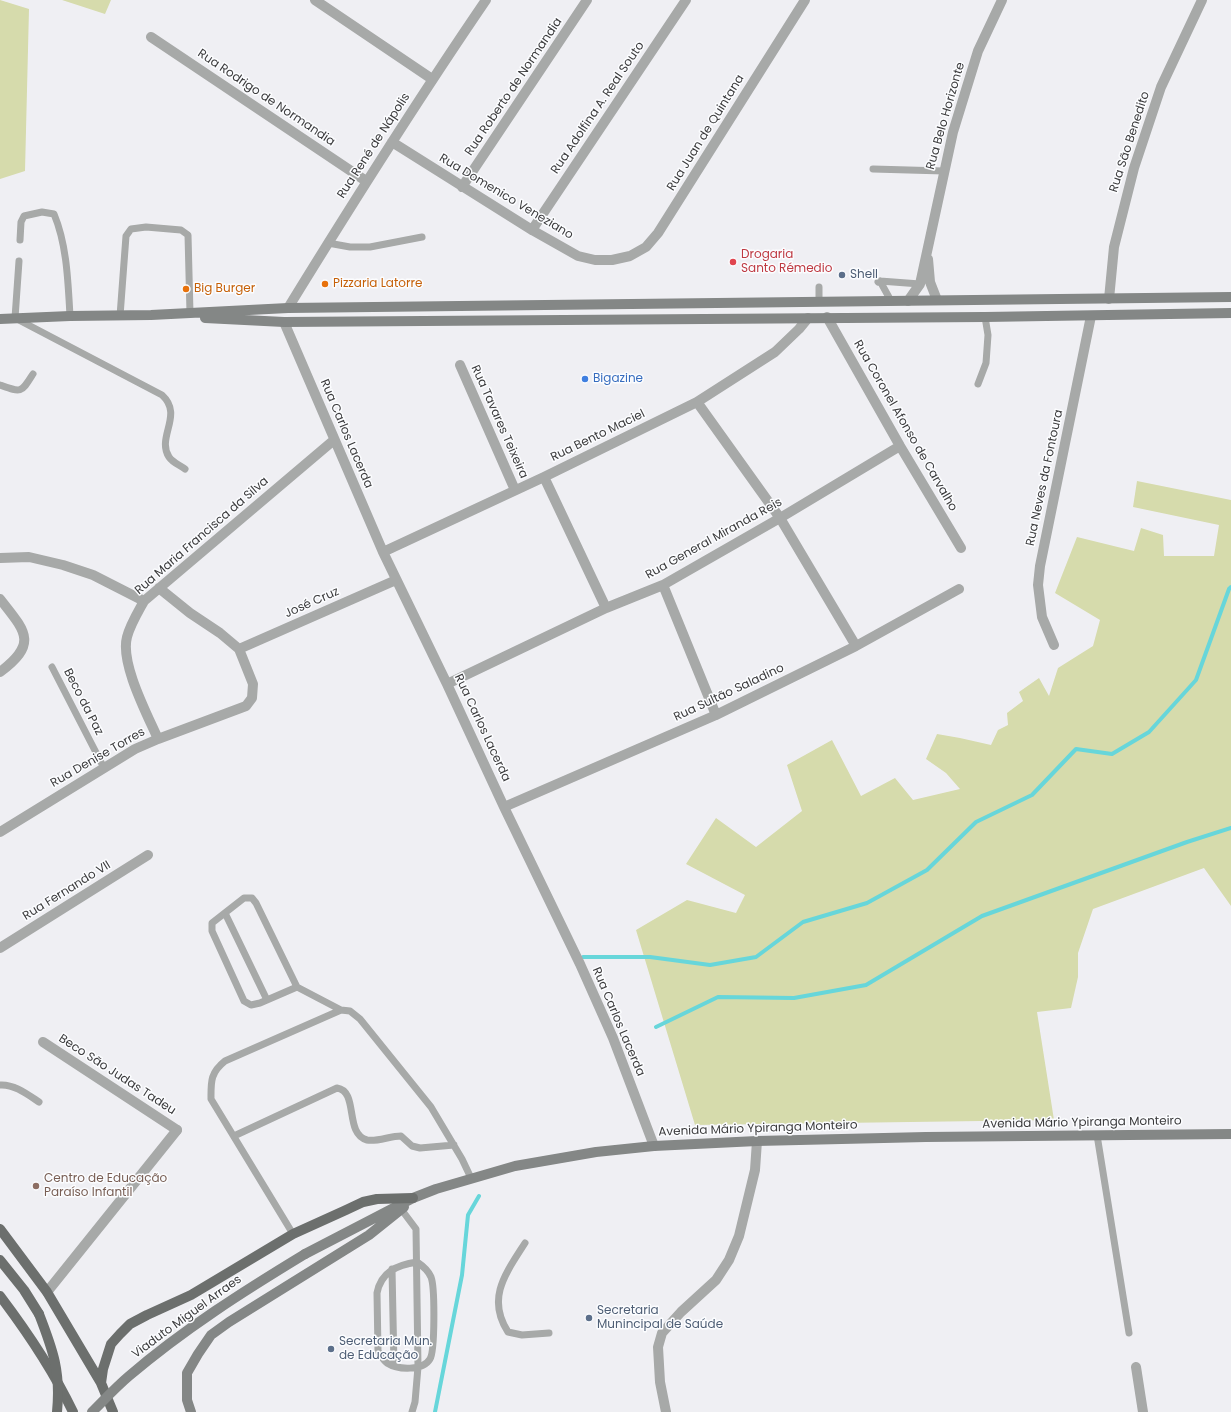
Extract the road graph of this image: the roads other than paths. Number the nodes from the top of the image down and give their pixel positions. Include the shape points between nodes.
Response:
1 (315, 0) edge
2 (486, 0) edge
3 (587, 0) edge
4 (686, 0) edge
5 (805, 0) edge
6 (1002, 0) edge
7 (1202, 0) edge
8 (151, 36) dead end
9 (432, 79) junction
10 (392, 142) junction
11 (873, 169) dead end
12 (944, 171) junction
13 (366, 181) junction
14 (462, 187) junction
15 (532, 230) junction
16 (422, 236) dead end
17 (20, 240) dead end
18 (328, 243) junction
19 (928, 243) junction
20 (612, 260) joint
21 (19, 261) dead end
22 (920, 284) junction
23 (819, 287) dead end
24 (1231, 298) edge
25 (1109, 299) junction
26 (937, 300) junction
27 (891, 301) junction
28 (908, 301) junction
29 (819, 302) junction
30 (582, 305) junction
31 (288, 308) junction
32 (190, 313) junction
33 (1231, 313) edge
34 (152, 315) junction
35 (70, 316) junction
36 (120, 316) junction
37 (1091, 316) junction
38 (827, 317) junction
39 (985, 317) junction
40 (15, 318) junction
41 (808, 318) junction
42 (0, 319) edge
43 (583, 319) junction
44 (284, 322) junction
45 (460, 365) dead end
46 (33, 374) dead end
47 (978, 384) dead end
48 (0, 385) edge
49 (698, 402) junction
50 (334, 440) junction
51 (900, 446) junction
52 (185, 468) dead end
53 (544, 477) junction
54 (515, 490) junction
55 (780, 518) junction
56 (961, 548) dead end
57 (383, 552) junction
58 (0, 558) edge
59 (396, 580) junction
60 (663, 585) junction
61 (159, 588) junction
62 (959, 589) dead end
63 (0, 599) edge
64 (144, 601) junction
65 (606, 608) junction
66 (1054, 645) dead end
67 (856, 646) junction
68 (239, 649) junction
69 (52, 667) dead end
70 (0, 672) edge
71 (448, 684) junction
72 (716, 715) junction
73 (158, 739) junction
74 (104, 768) junction
75 (504, 807) junction
76 (0, 832) edge
77 (148, 855) dead end
78 (225, 913) junction
79 (0, 948) edge
80 (297, 987) junction
81 (267, 1000) junction
82 (341, 1010) junction
83 (43, 1042) dead end
84 (0, 1085) edge
85 (38, 1102) dead end
86 (1231, 1134) edge
87 (1097, 1135) junction
88 (234, 1136) junction
89 (757, 1141) junction
90 (454, 1145) junction
91 (654, 1146) junction
92 (471, 1178) junction
93 (413, 1198) junction
94 (401, 1209) junction
95 (0, 1229) edge
96 (293, 1234) junction
97 (525, 1243) dead end
98 (305, 1254) joint
99 (0, 1260) edge
100 (417, 1262) junction
101 (392, 1269) junction
102 (47, 1292) junction
103 (0, 1296) edge
104 (549, 1333) dead end
105 (1129, 1333) dead end
106 (394, 1366) junction
107 (418, 1367) junction
108 (1136, 1367) dead end
109 (101, 1383) junction
110 (113, 1410) edge
111 (57, 1412) edge
112 (73, 1412) edge
113 (92, 1412) edge
114 (191, 1412) edge
115 (412, 1412) edge
116 (666, 1412) edge
117 (1143, 1412) edge

1 - 9 street
2 - 9 street, Rua René de Nápolis
3 - 14 street, Rua Roberto de Normandia
4 - 15 street, Rua Adolfina A. Real Souto
5 - 20 street, Rua Juan de Quintana via 658,233 646,247 630,256
6 - 12 street, Rua Belo Horizonte via 978,51
7 - 25 street, Rua São Benedito via 1162,87 1134,168 1114,247
8 - 13 street, Rua Rodrigo de Normandia
9 - 10 street, Rua René de Nápolis
10 - 13 street, Rua René de Nápolis
10 - 14 street, Rua Domenico Veneziano
11 - 12 lane
12 - 19 street, Rua Belo Horizonte
13 - 18 street, Rua René de Nápolis
14 - 15 street, Rua Domenico Veneziano
15 - 20 street, Rua Domenico Veneziano via 578,256 594,260
16 - 18 lane via 370,247
17 - 35 lane via 24,216 42,212 54,214 64,245
18 - 31 street, Rua René de Nápolis
19 - 22 street, Rua Belo Horizonte
19 - 26 street, Rua Belo Horizonte via 930,282
21 - 40 lane
22 - 27 lane via 879,282
22 - 28 street, Rua Belo Horizonte
23 - 29 lane
24 - 25 main road
25 - 26 main road
26 - 28 main road
27 - 28 main road
27 - 29 main road
29 - 30 main road
30 - 31 main road
30 - 43 main road
31 - 32 main road
32 - 34 main road
32 - 36 lane via 188,235 181,230 146,227 131,229 126,236
33 - 37 main road
34 - 36 main road
34 - 44 main road
35 - 36 main road
35 - 40 main road
37 - 39 main road
37 - 66 street, Rua Neves da Fontoura via 1040,566 1038,585 1042,617
38 - 39 main road
38 - 41 main road
38 - 51 street, Rua Coronel Afonso de Carvalho
39 - 47 lane via 988,335 986,363
40 - 42 main road
40 - 52 lane via 162,394 168,400 171,413 166,450 174,462
41 - 43 main road
41 - 49 street, Rua Bento Maciel via 774,352
43 - 44 main road
44 - 50 street, Rua Carlos Lacerda
45 - 54 street, Rua Tavares Teixeira
46 - 48 lane via 21,390 15,391
49 - 53 street, Rua Bento Maciel
49 - 55 street
50 - 57 street, Rua Carlos Lacerda
50 - 61 street, Rua Maria Francisca da Silva
51 - 55 street, Rua General Miranda Reis
51 - 56 street, Rua Coronel Afonso de Carvalho
53 - 54 street, Rua Bento Maciel
53 - 65 street
54 - 57 street, Rua Bento Maciel
55 - 60 street, Rua General Miranda Reis
55 - 67 street
57 - 59 street, Rua Carlos Lacerda
58 - 64 street via 29,557 63,565 93,575
59 - 68 street, José Cruz
59 - 71 street, Rua Carlos Lacerda
60 - 65 street, Rua General Miranda Reis
60 - 72 street
61 - 64 street, Rua Maria Francisca da Silva
61 - 68 street
62 - 67 street, Rua Sultão Saladino
63 - 70 street via 19,623 25,637 24,649
64 - 73 street, Rua Maria Francisca da Silva via 126,637 125,656 130,674
65 - 71 street, Rua General Miranda Reis
67 - 72 street, Rua Sultão Saladino
68 - 73 street, Rua Denise Torres via 253,684 252,698 246,706
69 - 74 lane, Beco da Paz
71 - 75 street, Rua Carlos Lacerda
72 - 75 street, Rua Sultão Saladino
73 - 74 street, Rua Denise Torres via 135,749
74 - 76 street, Rua Denise Torres
75 - 91 street, Rua Carlos Lacerda via 613,1038
77 - 79 street, Rua Fernando VII
78 - 80 lane via 244,898 252,898
78 - 81 lane
78 - 81 lane via 212,923 212,931 244,1001 251,1005
80 - 81 lane
80 - 82 lane
82 - 88 lane via 225,1061 217,1068 211,1082 212,1099
82 - 90 lane via 350,1010 360,1019 431,1107
83 - 102 street, Beco São Judas Tadeu via 177,1130
84 - 85 lane via 14,1087
86 - 87 main road, Avenida Mário Ypiranga Monteiro
87 - 89 main road, Avenida Mário Ypiranga Monteiro
87 - 105 lane
88 - 90 lane via 341,1088 346,1093 355,1130 360,1137 367,1140 401,1136 412,1146 420,1148
88 - 96 lane
89 - 91 main road, Avenida Mário Ypiranga Monteiro
89 - 116 street via 750,1192 739,1236 729,1260 716,1280 662,1333 658,1347 660,1382
90 - 92 lane
91 - 92 main road, Avenida Mário Ypiranga Monteiro via 596,1152 515,1166
92 - 93 main road, Avenida Mário Ypiranga Monteiro
93 - 94 main road
93 - 96 main road via 363,1202
93 - 98 main road, Avenida Mário Ypiranga Monteiro
94 - 100 lane via 416,1229
94 - 114 main road via 369,1235 211,1335 187,1373 187,1400
95 - 102 main road
96 - 109 main road via 190,1296 130,1324 111,1344
97 - 104 lane via 508,1269 498,1293 502,1322 508,1332 522,1335
98 - 113 main road, Viaduto Miguel Arraes, bridge via 240,1294 173,1341 128,1376
99 - 111 main road, bridge via 39,1314 50,1343 57,1368
100 - 101 lane
100 - 107 lane
100 - 107 lane via 428,1271 433,1283 434,1347 430,1360
101 - 106 lane
101 - 106 lane via 378,1286 377,1342 382,1358
102 - 109 main road
103 - 112 main road via 31,1337
106 - 107 lane
107 - 115 lane
108 - 117 street
109 - 110 main road

